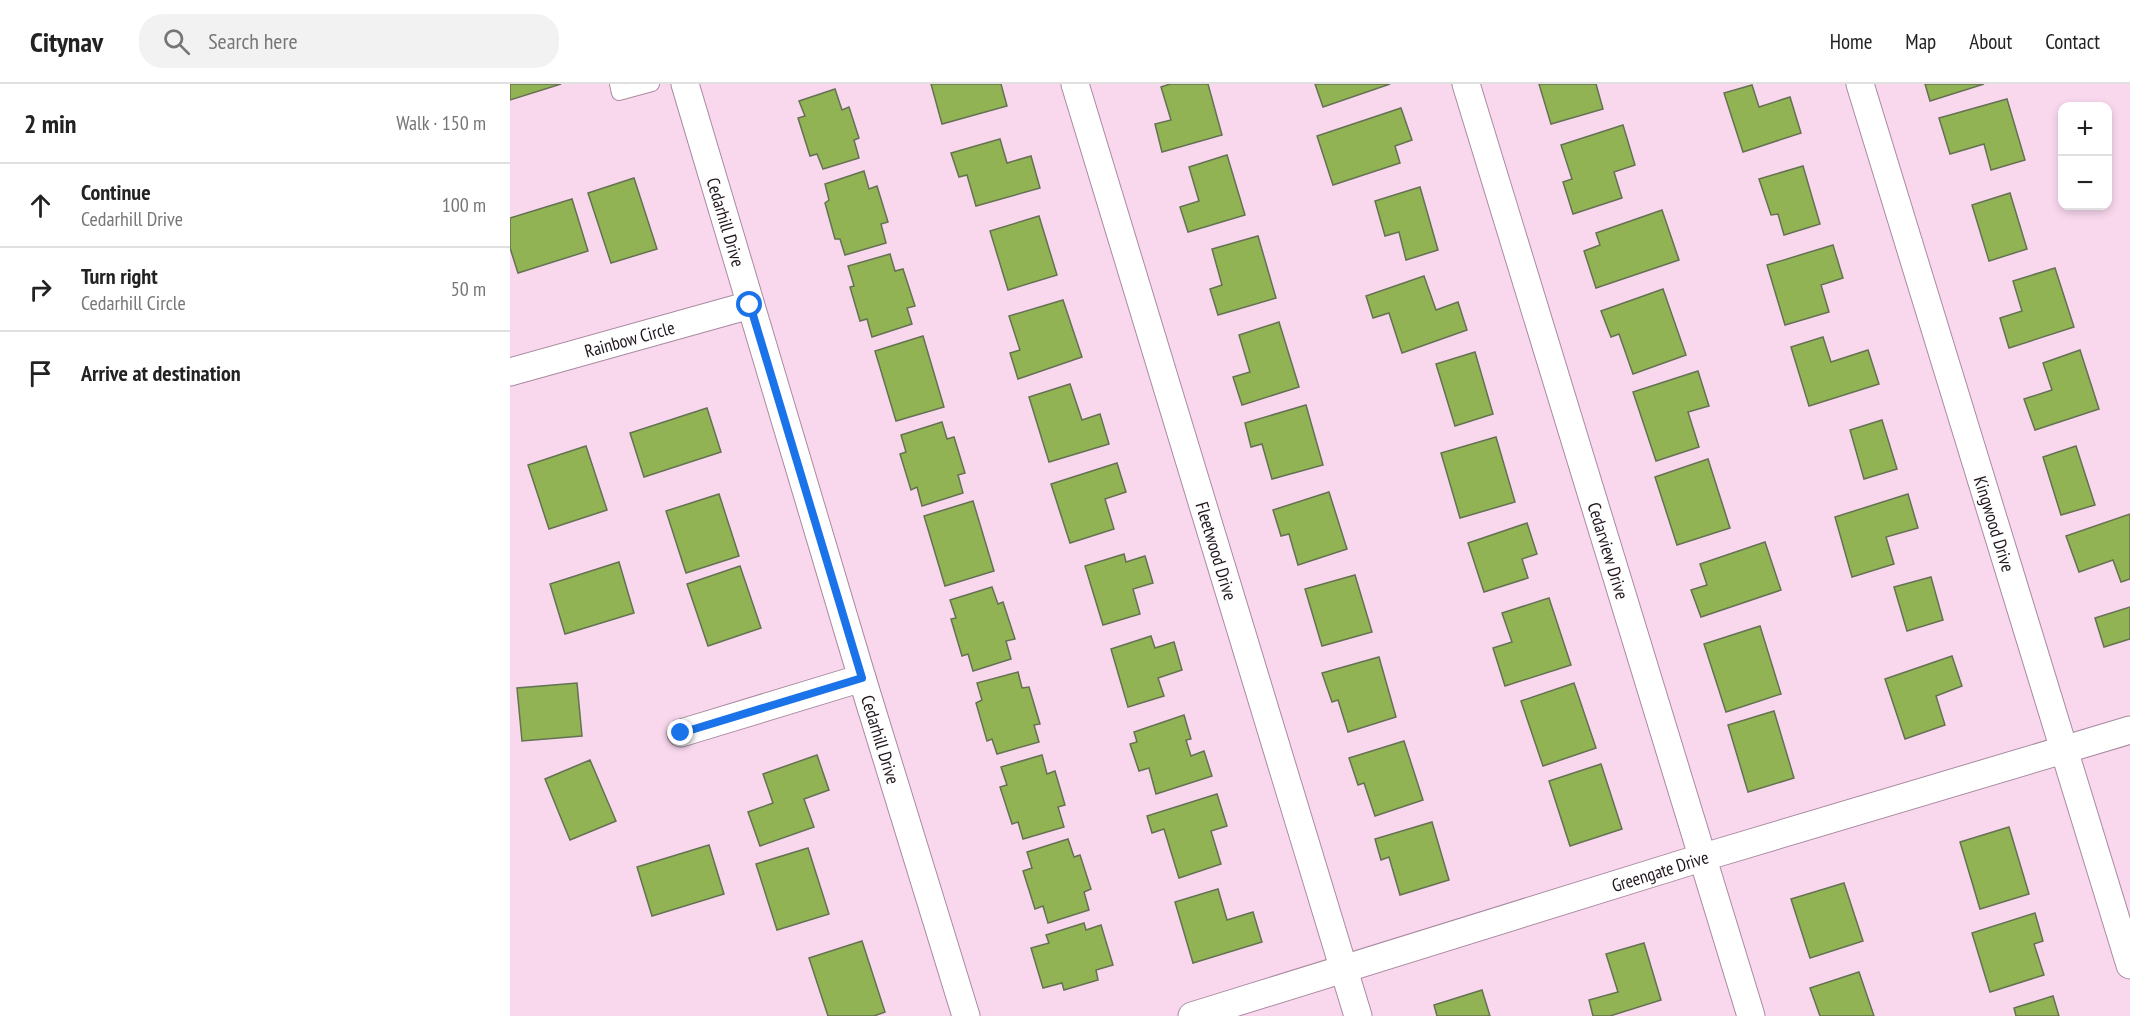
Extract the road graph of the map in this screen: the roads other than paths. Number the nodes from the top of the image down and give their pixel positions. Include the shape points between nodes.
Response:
1 (617, 84) edge
2 (652, 84) edge
3 (685, 84) edge
4 (1075, 84) edge
5 (1466, 84) edge
6 (1860, 84) edge
7 (750, 305) junction
8 (510, 372) edge
9 (862, 678) junction
10 (2130, 730) edge
11 (681, 733) dead end
12 (2065, 750) junction
13 (1704, 857) junction
14 (2130, 965) edge
15 (1344, 970) junction
16 (966, 1016) edge
17 (1192, 1016) edge
18 (1358, 1016) edge
19 (1751, 1016) edge

1 - 2 lane via 619,93
3 - 7 street, Cedarhill Drive
4 - 15 street, Fleetwood Drive
5 - 13 street, Cedarview Drive
6 - 12 street, Kingwood Drive
7 - 8 street, Rainbow Circle
7 - 9 street, Cedarhill Drive
9 - 11 street
9 - 16 street, Cedarhill Drive
10 - 12 street, Greengate Drive
12 - 13 street, Greengate Drive
12 - 14 street, Kingwood Drive
13 - 15 street, Greengate Drive
13 - 19 street, Cedarview Drive
15 - 17 street, Greengate Drive
15 - 18 street, Fleetwood Drive

